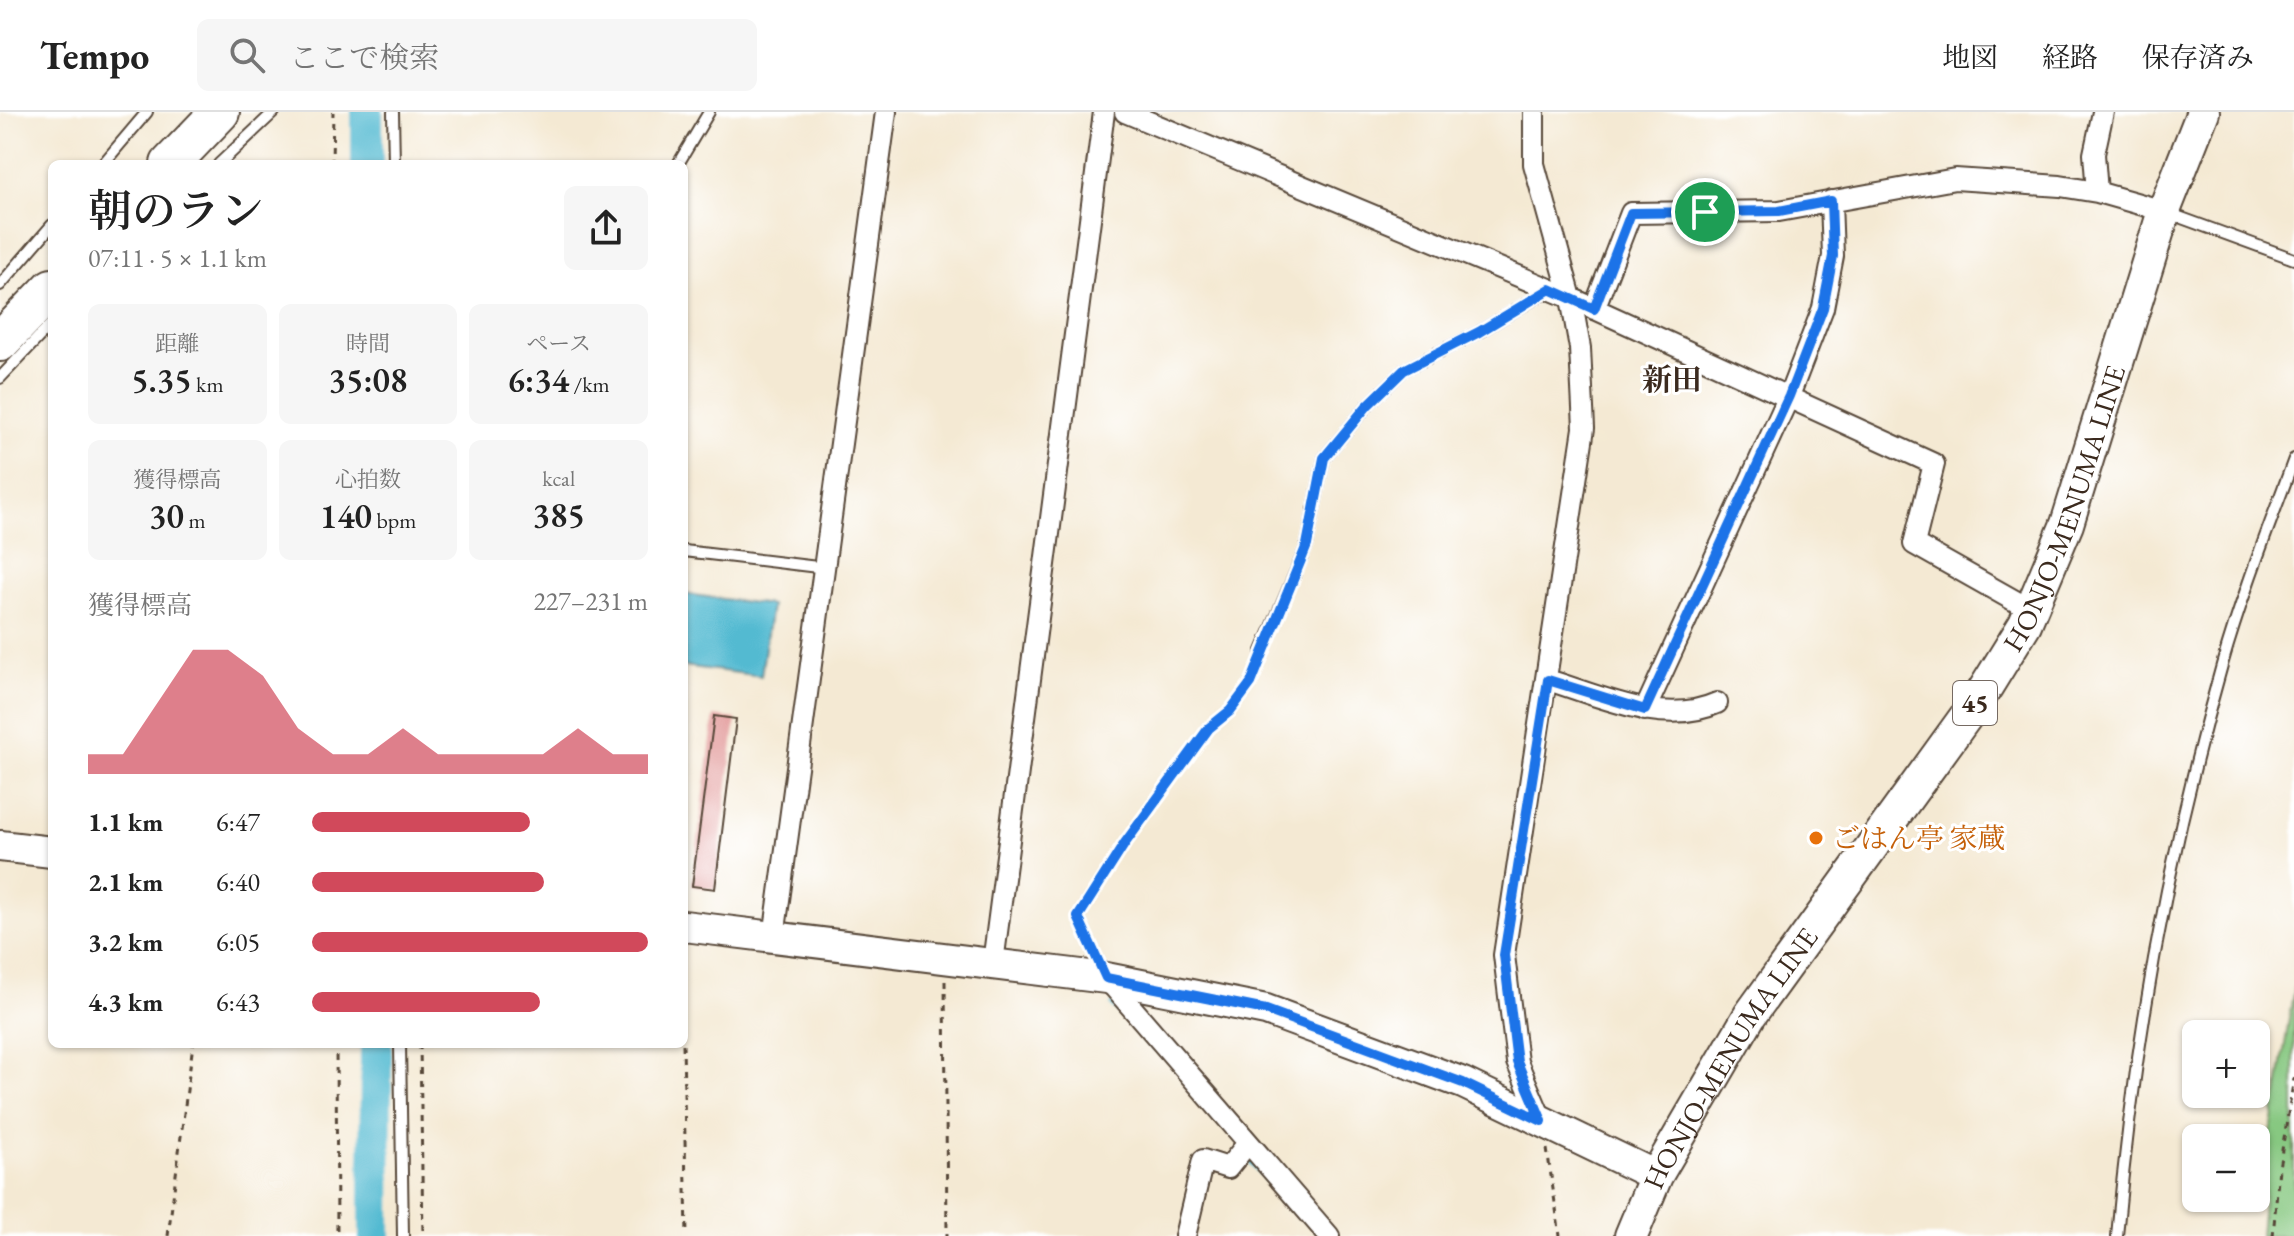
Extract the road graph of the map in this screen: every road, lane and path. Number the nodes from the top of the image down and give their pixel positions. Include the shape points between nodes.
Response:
1 (147, 112) edge
2 (220, 112) edge
3 (274, 112) edge
4 (333, 112) edge
5 (393, 112) edge
6 (709, 112) edge
7 (886, 112) edge
8 (1104, 112) edge
9 (1125, 112) edge
10 (1534, 112) edge
11 (2103, 112) edge
12 (2203, 112) edge
13 (106, 160) edge
14 (174, 160) edge
15 (223, 160) edge
16 (332, 160) edge
17 (394, 160) edge
18 (680, 160) edge
19 (2097, 192) junction
20 (1831, 201) junction
21 (2164, 211) junction
22 (48, 230) edge
23 (2294, 259) edge
24 (0, 285) edge
25 (1550, 289) junction
26 (48, 292) edge
27 (1571, 298) junction
28 (1594, 309) junction
29 (48, 327) edge
30 (0, 342) edge
31 (0, 378) edge
32 (1789, 396) junction
33 (2294, 459) edge
34 (688, 551) edge
35 (826, 568) junction
36 (2031, 610) junction
37 (1262, 651) joint
38 (1548, 680) junction
39 (1717, 703) dead end
40 (1645, 710) junction
41 (0, 846) edge
42 (48, 852) edge
43 (688, 926) edge
44 (774, 937) junction
45 (945, 957) junction
46 (993, 963) junction
47 (1106, 978) junction
48 (192, 1048) edge
49 (336, 1048) edge
50 (400, 1048) edge
51 (420, 1048) edge
52 (683, 1048) edge
53 (2294, 1078) edge
54 (1542, 1121) junction
55 (1248, 1143) junction
56 (1656, 1176) junction
57 (168, 1236) edge
58 (337, 1236) edge
59 (403, 1236) edge
60 (423, 1236) edge
61 (687, 1236) edge
62 (947, 1236) edge
63 (1185, 1236) edge
64 (1329, 1236) edge
65 (1560, 1236) edge
66 (1631, 1236) edge
67 (2117, 1236) edge
68 (2273, 1236) edge

1 - 13 lane
2 - 14 highway
3 - 15 lane
4 - 16 path
5 - 17 lane
6 - 18 lane
7 - 35 street
8 - 46 street
9 - 25 street
10 - 27 street via 1534,164
11 - 19 street via 2094,154
12 - 21 main road, HONJO-MENUMA LINE / 45
19 - 20 street via 1955,179
19 - 21 street
20 - 28 street via 1779,211 1631,213
20 - 32 street via 1833,256 1823,308
21 - 23 lane
21 - 36 main road, HONJO-MENUMA LINE / 45 via 2067,524
22 - 24 lane
25 - 27 street
25 - 37 lane via 1404,370 1324,458 1307,545
26 - 30 highway
27 - 28 street
27 - 38 street via 1584,428
28 - 32 street
29 - 31 lane
32 - 36 street via 1934,464 1914,544
32 - 40 street
33 - 67 lane via 2222,663 2174,861 2128,1116
34 - 35 lane
35 - 44 street
36 - 56 main road, HONJO-MENUMA LINE / 45 via 1980,697 1750,1015
37 - 47 path via 1251,683 1200,740 1078,917
38 - 40 street
38 - 54 street via 1504,955 1517,1062
39 - 40 street via 1702,709
41 - 42 street
43 - 44 street
44 - 45 street
45 - 46 street
45 - 62 path
46 - 47 street
47 - 54 street via 1266,1010 1449,1078
47 - 55 street
48 - 57 path
49 - 58 path
50 - 59 lane
51 - 60 path
52 - 61 path
53 - 68 path
54 - 56 street
54 - 65 path
55 - 63 street via 1228,1168 1203,1160
55 - 64 street
56 - 66 main road, HONJO-MENUMA LINE / 45

